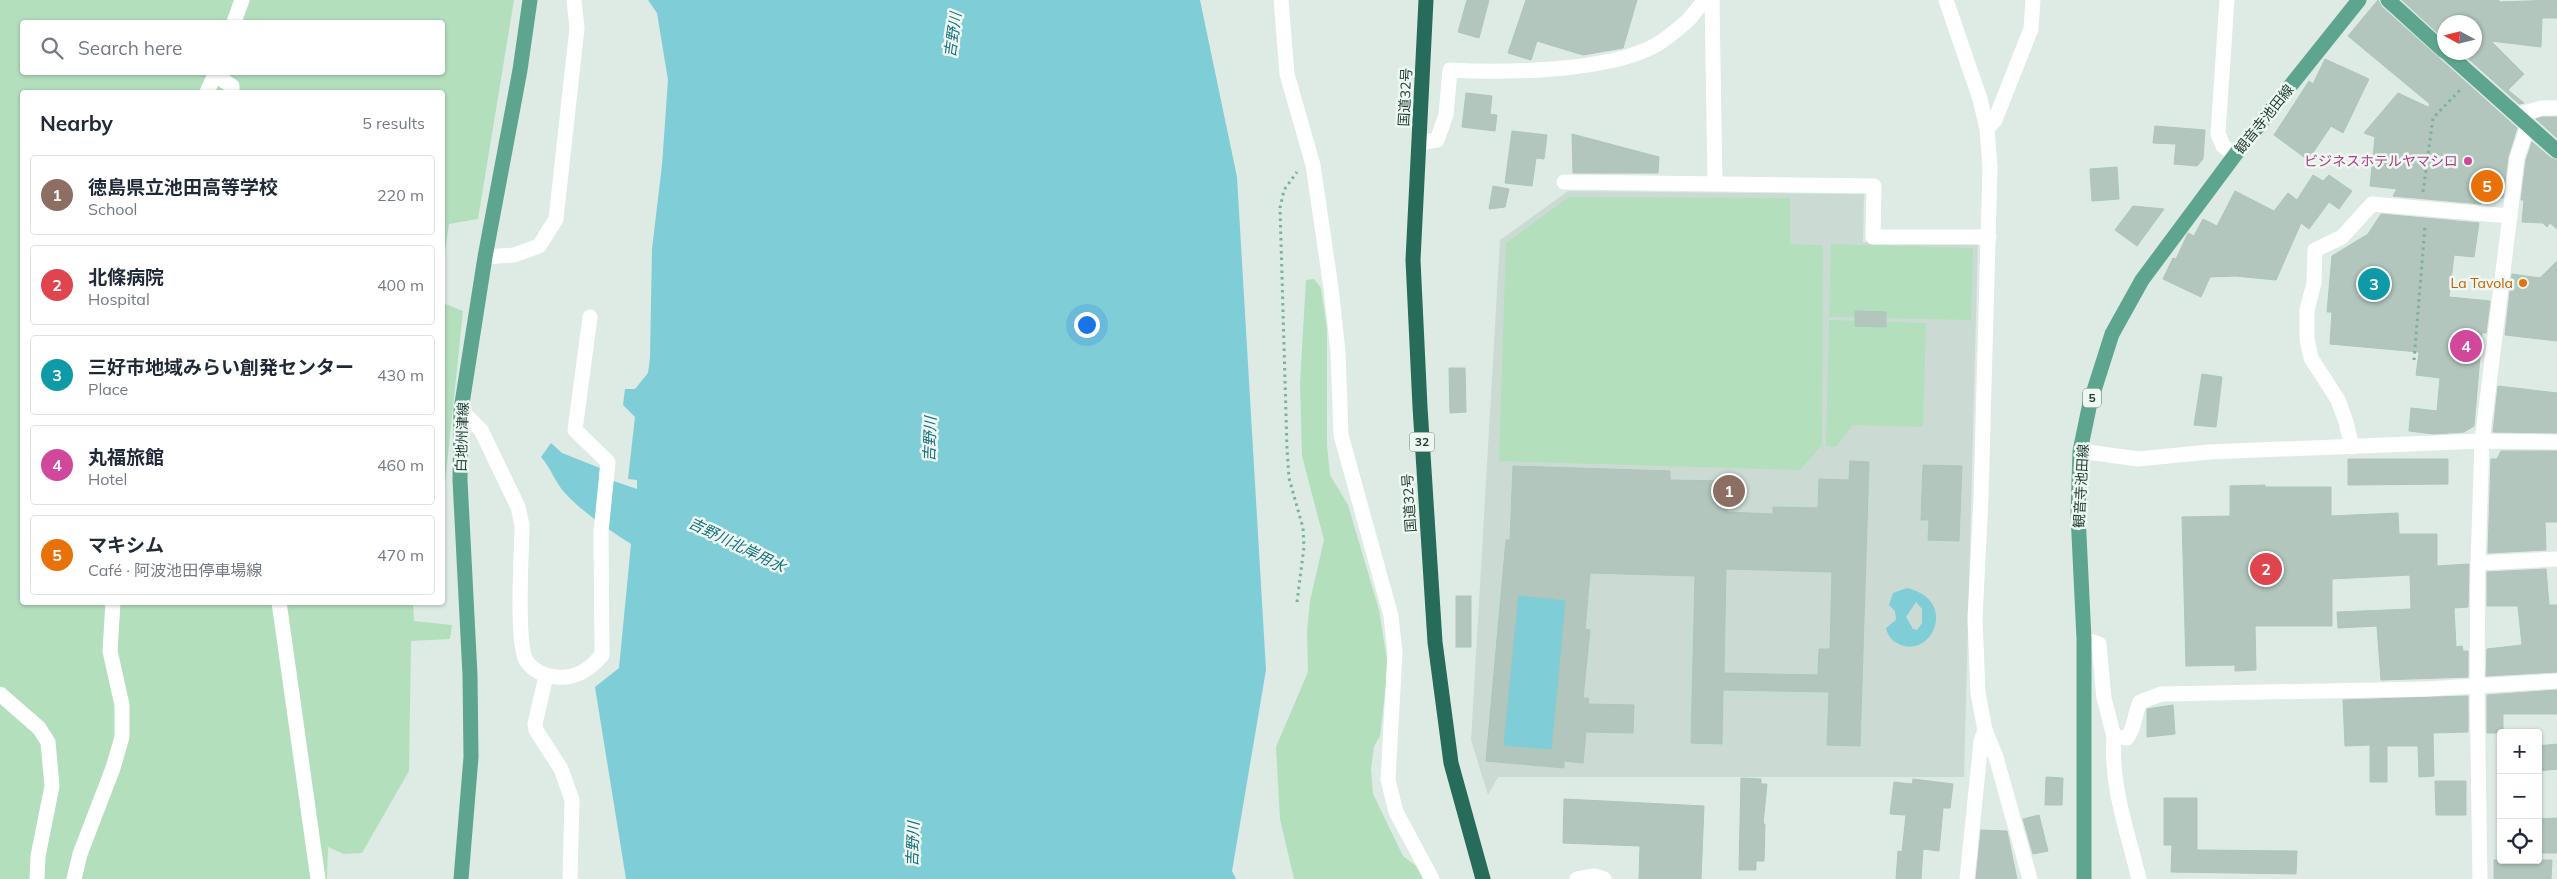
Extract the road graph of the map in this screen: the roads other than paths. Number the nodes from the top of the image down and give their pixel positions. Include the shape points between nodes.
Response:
1 (242, 0) edge
2 (530, 0) edge
3 (574, 0) edge
4 (1281, 0) edge
5 (1426, 0) edge
6 (1712, 0) edge
7 (1946, 0) edge
8 (2033, 0) edge
9 (2227, 0) edge
10 (2359, 0) edge
11 (2388, 0) edge
12 (235, 20) edge
13 (2437, 45) edge
14 (2454, 60) edge
15 (216, 75) edge
16 (217, 75) edge
17 (208, 90) edge
18 (232, 90) edge
19 (2557, 108) edge
20 (2516, 115) junction
21 (2528, 125) junction
22 (1987, 129) junction
23 (1419, 143) junction
24 (2557, 151) edge
25 (2235, 155) junction
26 (1564, 182) dead end
27 (1715, 182) junction
28 (2510, 216) junction
29 (1988, 237) junction
30 (485, 257) junction
31 (590, 317) dead end
32 (461, 410) junction
33 (2482, 441) junction
34 (2557, 442) edge
35 (2352, 447) junction
36 (2080, 452) junction
37 (2557, 559) edge
38 (2478, 563) junction
39 (113, 605) edge
40 (279, 605) edge
41 (2084, 639) junction
42 (546, 676) junction
43 (2557, 681) edge
44 (2477, 686) junction
45 (0, 694) edge
46 (1985, 730) junction
47 (2114, 737) junction
48 (37, 879) edge
49 (74, 879) edge
50 (318, 879) edge
51 (461, 879) edge
52 (570, 879) edge
53 (1432, 879) edge
54 (1483, 879) edge
55 (1577, 879) edge
56 (1604, 879) edge
57 (1967, 879) edge
58 (2030, 879) edge
59 (2084, 879) edge
60 (2140, 879) edge
61 (2480, 879) edge

1 - 12 street
2 - 30 main road, 白地州津線
3 - 30 street via 577,28 556,219 539,246 514,256
4 - 53 street via 1287,74 1313,165 1338,352 1341,435 1391,616 1395,653 1388,780 1396,812
5 - 23 highway, 国道32号 / 32
6 - 23 street via 1703,2 1688,21 1656,45 1611,61 1545,69 1450,70 1446,115 1437,140
6 - 27 street
7 - 22 street
8 - 22 street via 2031,29 1995,120
9 - 25 street via 2218,133 2223,146
10 - 25 main road, 観音寺池田線 / 5
11 - 13 main road
14 - 20 main road
15 - 17 street
16 - 18 street via 232,86
19 - 20 street via 2542,108
20 - 21 main road
21 - 24 main road
21 - 28 street via 2517,158
22 - 29 street via 1990,167
23 - 54 highway, 国道32号 / 32 via 1413,260 1435,642 1451,763
25 - 36 main road, 観音寺池田線 / 5 via 2142,280 2112,334 2090,403
26 - 27 street
27 - 29 street via 1874,186 1873,237
28 - 33 street
28 - 35 street via 2372,204 2342,237 2315,250 2314,283 2307,310 2307,339 2311,358 2338,400
29 - 46 street via 1975,619 1978,693
30 - 32 main road, 白地州津線
31 - 42 street via 575,430 608,462 601,532 602,655 587,671 564,678
32 - 42 street via 481,430 518,507 522,525 523,652 527,661
32 - 51 main road, 白地州津線 via 460,480 471,757
33 - 34 street
33 - 35 street
33 - 38 street
35 - 36 street via 2208,452 2138,459
36 - 41 main road, 観音寺池田線 / 5 via 2078,514
37 - 38 street
38 - 44 street
39 - 49 street via 110,650 122,705 122,736
40 - 50 street
41 - 47 street via 2099,644 2104,698
41 - 59 main road, 観音寺池田線 / 5
42 - 52 street via 535,724 561,769 572,800
43 - 44 street
44 - 47 street via 2162,694 2140,702 2133,730 2126,738
44 - 61 street
45 - 48 street via 39,728 48,742 52,786 38,856
46 - 57 street via 1981,741
46 - 58 street
47 - 60 street via 2112,753 2119,799
55 - 56 street via 1594,876

